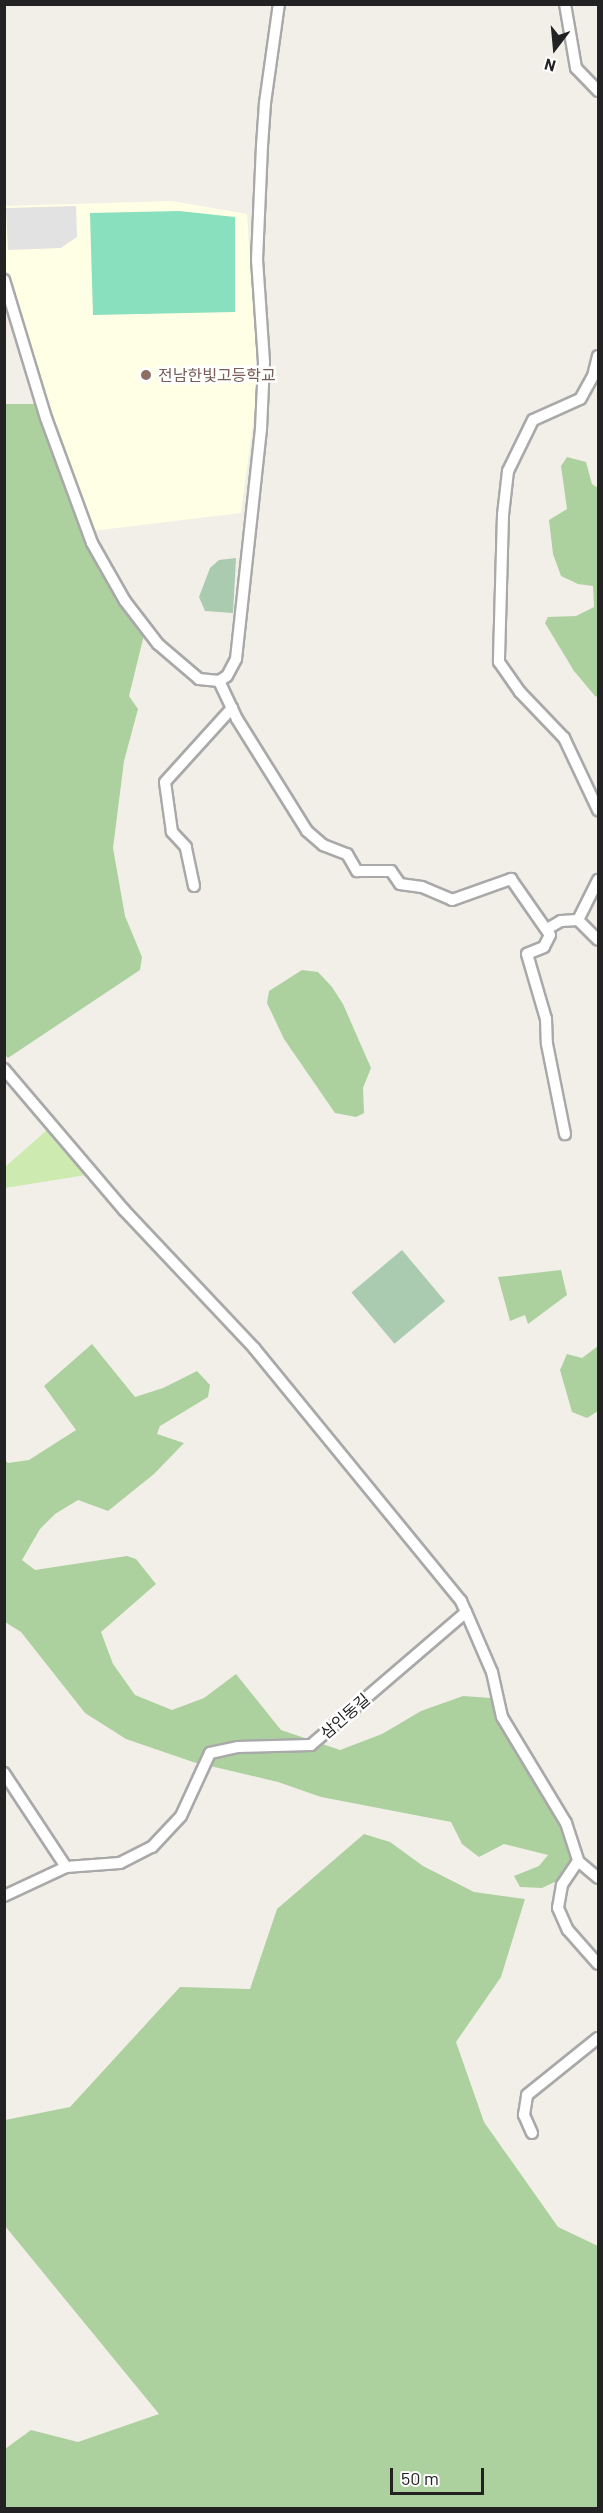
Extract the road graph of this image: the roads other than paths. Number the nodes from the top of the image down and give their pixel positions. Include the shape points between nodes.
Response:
1 (279, 4) edge
2 (565, 4) edge
3 (598, 91) edge
4 (4, 280) edge
5 (7, 298) edge
6 (598, 356) edge
7 (219, 681) junction
8 (232, 708) junction
9 (598, 810) edge
10 (598, 880) edge
11 (194, 886) dead end
12 (578, 920) junction
13 (547, 929) junction
14 (598, 940) edge
15 (4, 1069) edge
16 (565, 1134) dead end
17 (466, 1612) junction
18 (4, 1773) edge
19 (578, 1861) junction
20 (66, 1868) junction
21 (598, 1878) edge
22 (4, 1896) edge
23 (598, 1964) edge
24 (598, 2038) edge
25 (532, 2133) dead end

1 - 7 street via 265,103 257,260 264,371 262,419 237,649 232,669
2 - 3 street via 576,68
4 - 5 street
5 - 7 street via 92,543 125,601 158,644 199,679
6 - 9 street via 580,399 533,420 508,471 499,662 520,692 564,738
7 - 8 street
8 - 11 street via 165,782 172,832 186,847
8 - 13 street via 314,840 346,854 357,871 392,871 400,884 422,887 452,900 511,879
10 - 12 street
12 - 13 street via 561,921
12 - 14 street
13 - 16 street via 550,934 544,947 527,954 546,1019
15 - 17 street via 124,1210 254,1348
17 - 19 street via 492,1672 502,1717 566,1823
17 - 20 street, 삼인동길 via 311,1745 238,1747 210,1753 181,1816 152,1847 120,1863
18 - 20 street
19 - 21 street
19 - 23 street via 562,1885 558,1908 568,1930
20 - 22 street
24 - 25 street via 527,2095 524,2115

